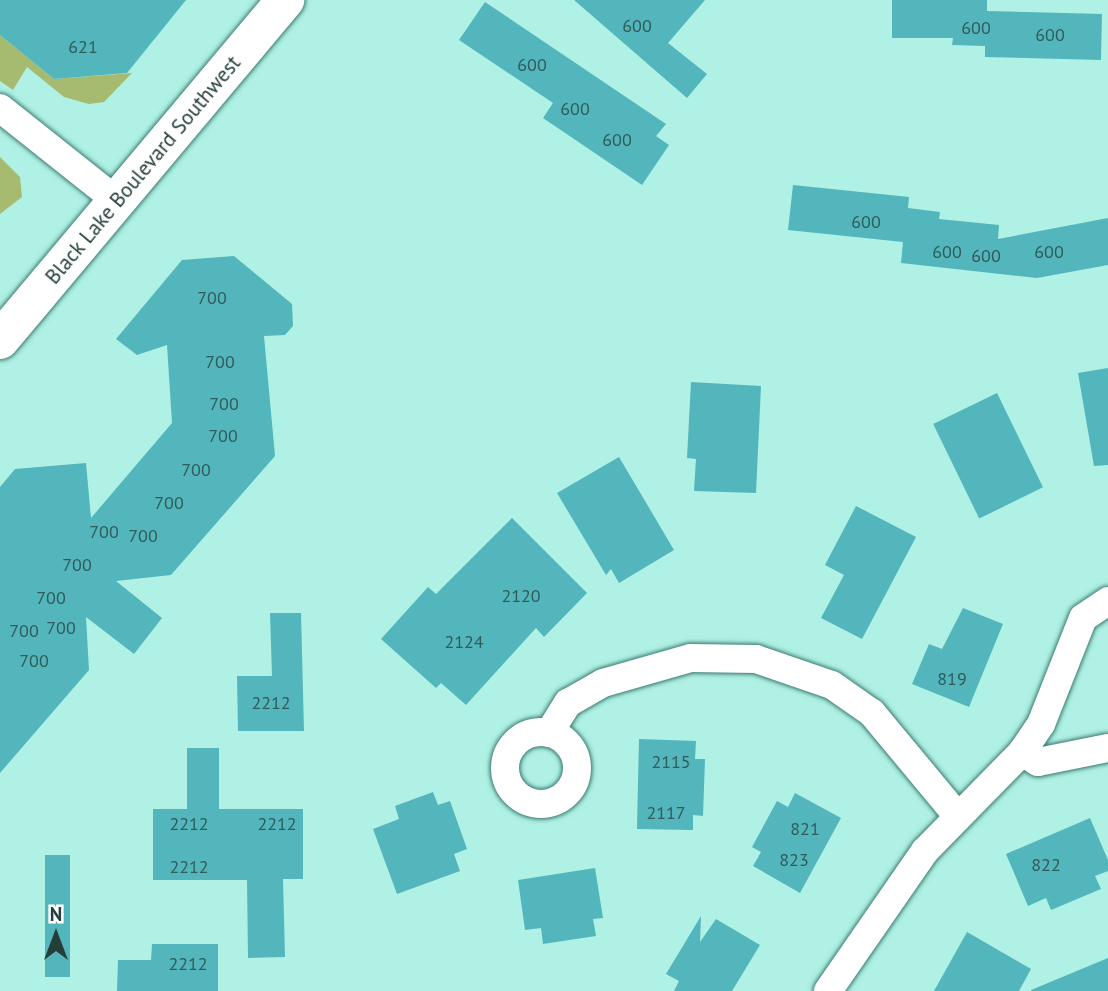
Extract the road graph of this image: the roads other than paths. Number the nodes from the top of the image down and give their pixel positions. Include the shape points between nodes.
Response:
1 (285, 0) edge
2 (0, 108) edge
3 (117, 201) junction
4 (0, 340) edge
5 (1108, 601) edge
6 (549, 733) dead end
7 (1108, 748) edge
8 (1022, 752) junction
9 (956, 814) junction
10 (828, 991) edge

1 - 3 main road, Black Lake Boulevard Southwest
2 - 3 street
3 - 4 main road, Black Lake Boulevard Southwest
5 - 8 street via 1083,618 1041,724
6 - 9 street via 568,703 603,683 691,658 756,659 832,685 872,713
7 - 8 street via 1038,762
8 - 9 street
9 - 10 street

